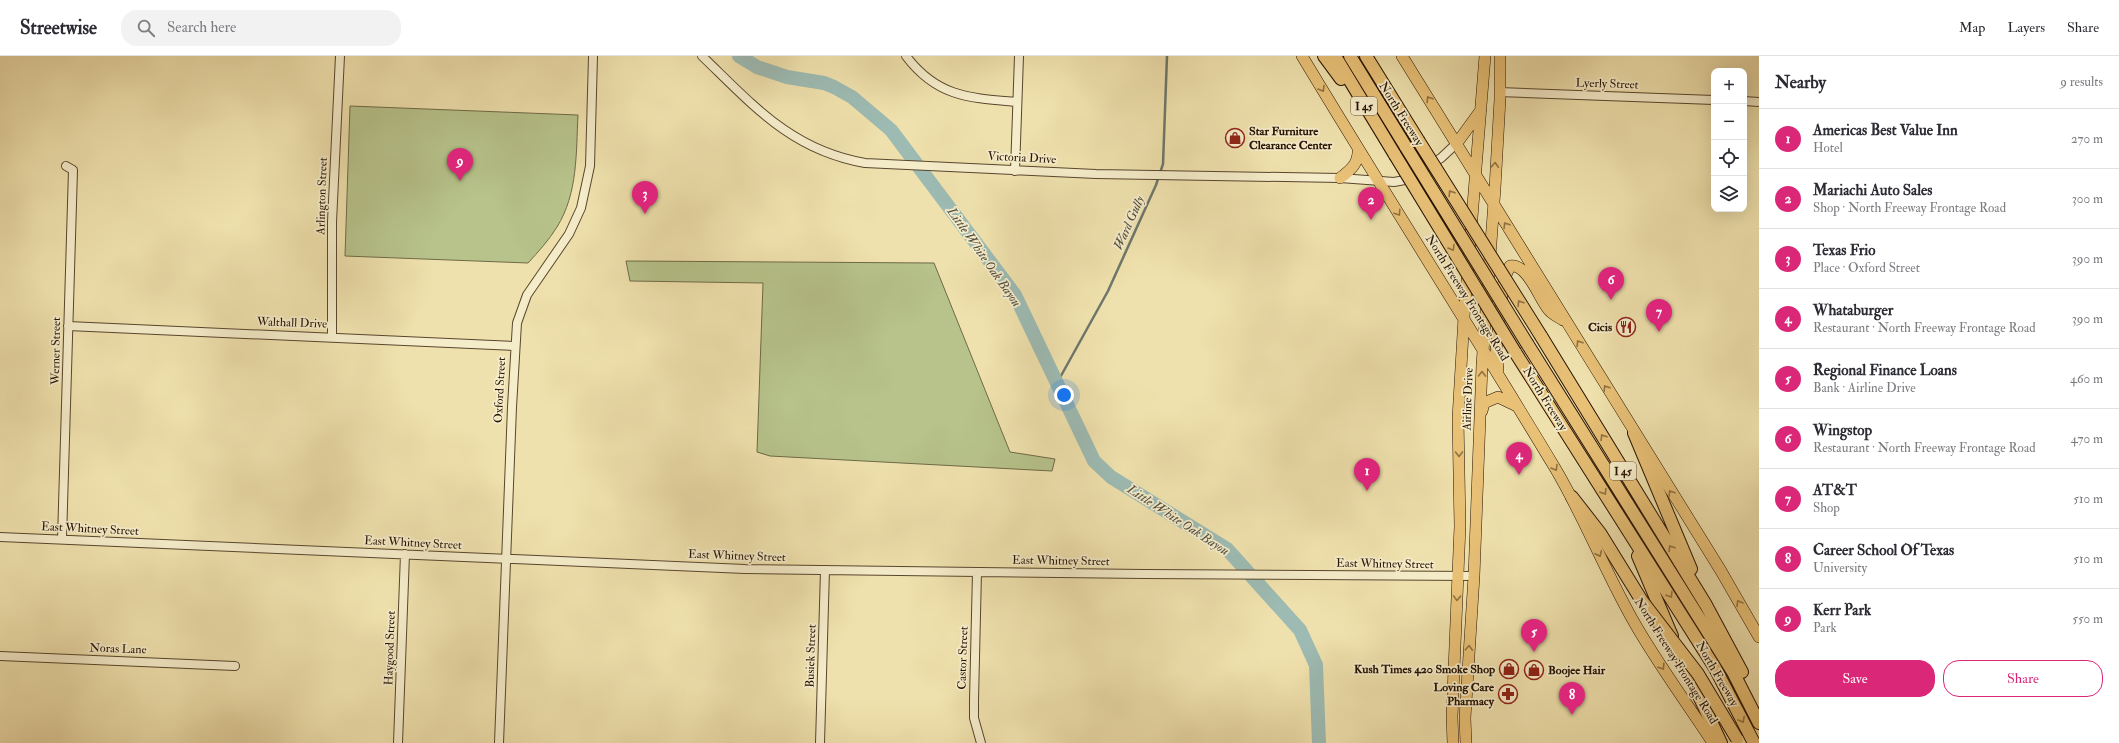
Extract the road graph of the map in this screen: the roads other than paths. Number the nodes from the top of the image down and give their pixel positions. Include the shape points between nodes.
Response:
1 (340, 56) edge
2 (593, 56) edge
3 (702, 56) edge
4 (906, 56) edge
5 (1019, 56) edge
6 (1302, 56) edge
7 (1324, 56) edge
8 (1335, 56) edge
9 (1350, 56) edge
10 (1402, 56) edge
11 (1500, 56) edge
12 (1485, 58) edge
13 (1368, 59) edge
14 (1499, 92) junction
15 (1711, 100) edge
16 (1747, 101) edge
17 (1017, 102) junction
18 (1759, 102) edge
19 (1482, 109) junction
20 (1473, 120) junction
21 (1445, 125) junction
22 (1377, 127) junction
23 (1457, 143) junction
24 (1358, 149) junction
25 (66, 166) dead end
26 (1015, 170) junction
27 (1475, 175) junction
28 (1340, 178) junction
29 (1376, 181) junction
30 (1493, 204) junction
31 (1464, 317) junction
32 (1566, 323) junction
33 (68, 326) junction
34 (332, 336) junction
35 (514, 346) junction
36 (1483, 348) junction
37 (1498, 374) junction
38 (1518, 406) junction
39 (1480, 415) junction
40 (1634, 433) junction
41 (1572, 498) junction
42 (1460, 506) junction
43 (1477, 507) junction
44 (1626, 527) junction
45 (0, 537) edge
46 (62, 539) junction
47 (405, 554) junction
48 (505, 559) junction
49 (825, 570) junction
50 (977, 572) junction
51 (1458, 576) junction
52 (1474, 576) junction
53 (1706, 605) junction
54 (1759, 637) edge
55 (0, 656) edge
56 (235, 666) dead end
57 (1759, 705) edge
58 (1452, 717) junction
59 (1465, 718) junction
60 (1759, 724) edge
61 (1738, 741) edge
62 (398, 743) edge
63 (499, 743) edge
64 (820, 743) edge
65 (981, 743) edge
66 (1453, 743) edge
67 (1466, 743) edge
68 (1713, 743) edge
69 (1721, 743) edge
70 (1754, 743) edge

1 - 34 street, Arlington Street via 332,222
2 - 35 street, Oxford Street via 590,166 581,208 569,234 527,295 517,323
3 - 26 street, Victoria Drive via 762,113 795,138 842,159 865,163
4 - 17 street via 915,68 941,89 974,99
5 - 17 street
6 -> 24 main road, North Freeway Frontage Road
7 - 22 highway
8 - 22 highway, North Freeway / I 45
9 - 60 highway, North Freeway, bridge via 1729,665
21 -> 10 main road
11 - 14 main road, Airline Drive
12 - 14 main road via 1493,73 1492,88
12 - 19 main road, Airline Drive
53 -> 13 highway, North Freeway / I 45, bridge
14 - 15 street, Lyerly Street
30 -> 14 main road, Airline Drive
16 - 18 street
17 - 26 street
19 - 20 main road
19 - 27 main road, Airline Drive
20 - 21 main road via 1461,127 1452,128
20 - 23 main road
21 - 23 main road
22 -> 44 highway, North Freeway / I 45, bridge
23 - 27 main road
23 - 29 street, Victoria Drive via 1441,158 1405,180
24 - 28 main road via 1359,158 1355,165 1350,172
24 - 29 main road, North Freeway Frontage Road
25 - 33 street, Werner Street via 73,170
26 - 28 street, Victoria Drive
27 - 30 main road
27 - 31 main road, Airline Drive
28 - 29 street, Victoria Drive
29 -> 31 main road, North Freeway Frontage Road
32 -> 30 main road
30 - 36 main road, Airline Drive
31 - 36 main road, North Freeway Frontage Road
31 -> 42 main road, Airline Drive via 1458,418
32 - 37 main road via 1549,311 1525,272 1517,266 1510,266 1503,286 1496,350
40 -> 32 main road
33 - 34 street, Walthall Drive
33 - 46 street, Werner Street
34 - 35 street, Walthall Drive
35 - 48 street, Oxford Street
36 - 37 main road, North Freeway Frontage Road
39 -> 36 main road, Airline Drive
37 - 38 main road, North Freeway Frontage Road
38 - 39 main road via 1503,398 1494,398 1484,403
38 -> 41 main road, North Freeway Frontage Road
39 - 43 main road, Airline Drive
40 - 53 highway
54 -> 40 main road via 1721,571
41 - 61 highway, bridge via 1600,533 1642,601 1698,674
41 -> 68 main road, North Freeway Frontage Road via 1608,574 1638,629
42 - 43 main road
42 - 51 main road, Airline Drive
43 - 52 main road, Airline Drive
44 - 69 highway via 1657,603
44 -> 70 highway, North Freeway / I 45 via 1715,668
45 - 46 street, East Whitney Street
46 - 47 street, East Whitney Street
47 - 48 street, East Whitney Street
47 - 62 street, Haygood Street
48 - 49 street, East Whitney Street
48 - 63 street, Oxford Street
49 - 50 street, East Whitney Street
49 - 64 street, Busiek Street
50 - 51 street, East Whitney Street
50 - 65 street, Castor Street via 974,718
51 - 52 street, East Whitney Street
51 -> 58 main road, Airline Drive
59 -> 52 main road, Airline Drive
53 - 57 highway, North Freeway / I 45
55 - 56 street, Noras Lane
58 - 59 main road
58 - 66 main road, Airline Drive
59 - 67 main road, Airline Drive

